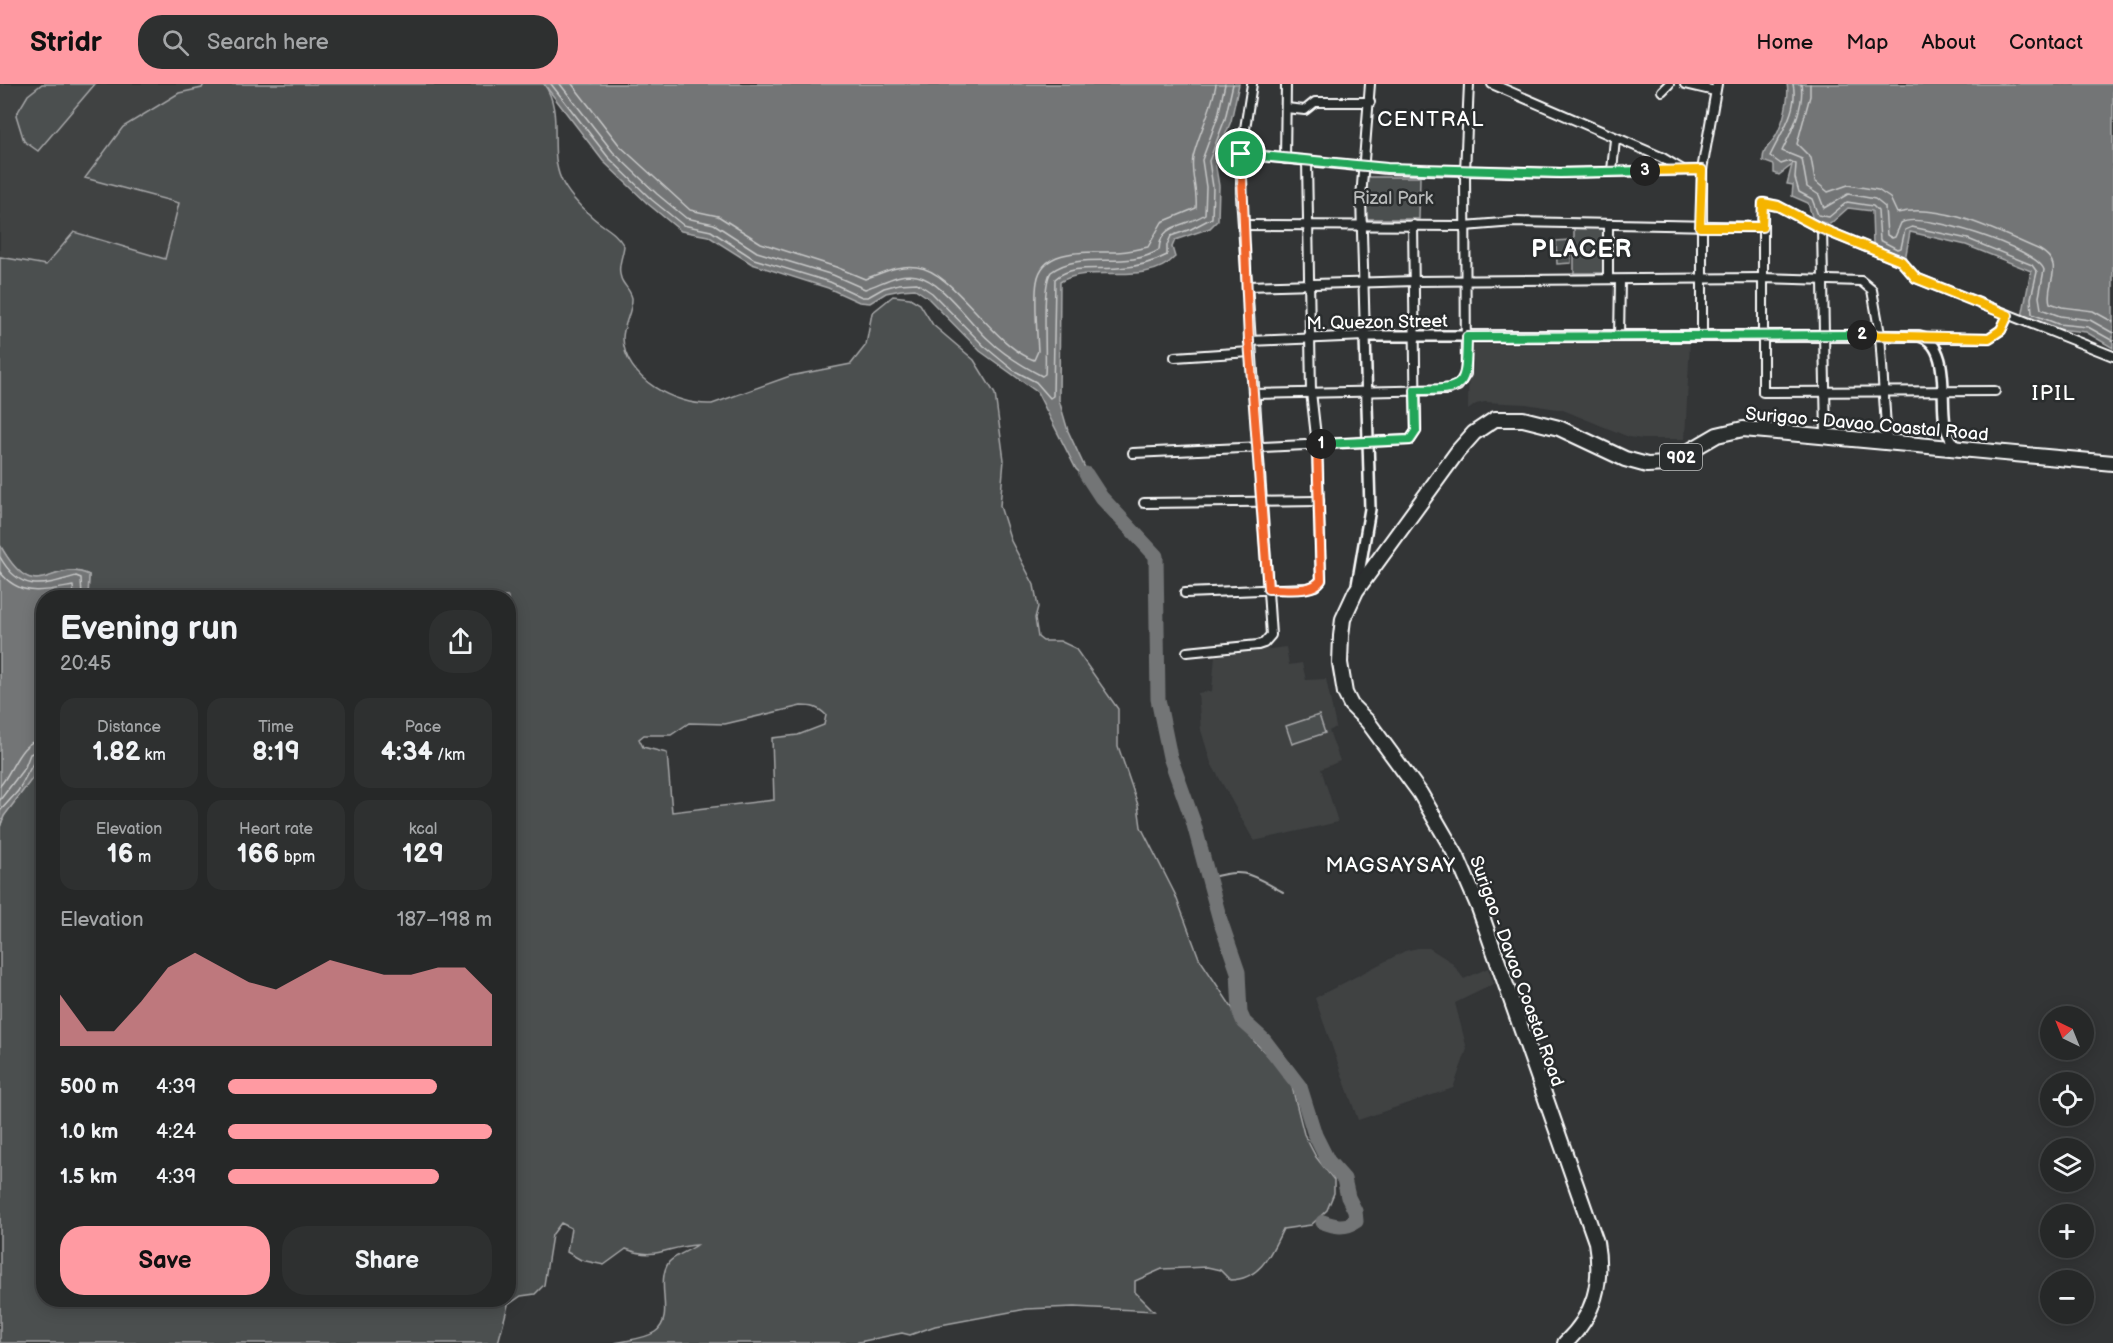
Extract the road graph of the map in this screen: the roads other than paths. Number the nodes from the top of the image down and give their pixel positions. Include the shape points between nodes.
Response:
1 (1252, 84) edge
2 (1286, 84) edge
3 (1370, 84) edge
4 (1469, 84) edge
5 (1492, 84) edge
6 (1669, 84) edge
7 (1685, 84) edge
8 (1716, 88) edge
9 (1662, 91) dead end
10 (1370, 102) junction
11 (1286, 108) junction
12 (1615, 139) junction
13 (1241, 154) junction
14 (1285, 159) junction
15 (1306, 161) junction
16 (1363, 165) junction
17 (1682, 169) junction
18 (1702, 170) junction
19 (1465, 171) junction
20 (1612, 171) junction
21 (1608, 224) junction
22 (1244, 225) junction
23 (1307, 225) junction
24 (1413, 225) junction
25 (1361, 226) junction
26 (1465, 226) junction
27 (1700, 227) junction
28 (1762, 227) junction
29 (1822, 229) junction
30 (1763, 278) junction
31 (1822, 278) junction
32 (1608, 279) junction
33 (1700, 279) junction
34 (1466, 280) junction
35 (1620, 280) junction
36 (1415, 281) junction
37 (1309, 283) junction
38 (1362, 283) junction
39 (1248, 286) junction
40 (2008, 315) junction
41 (1880, 334) junction
42 (1823, 335) junction
43 (1365, 336) junction
44 (1619, 336) junction
45 (1702, 336) junction
46 (1763, 336) junction
47 (1414, 337) junction
48 (1467, 337) junction
49 (1311, 338) junction
50 (1926, 338) junction
51 (1249, 341) junction
52 (1250, 352) junction
53 (2113, 356) edge
54 (1174, 357) dead end
55 (1415, 390) junction
56 (1942, 390) junction
57 (1368, 391) junction
58 (1824, 391) junction
59 (1995, 391) dead end
60 (1311, 392) junction
61 (1883, 392) junction
62 (1254, 394) junction
63 (1826, 437) junction
64 (1369, 441) junction
65 (1887, 442) junction
66 (1317, 445) junction
67 (1257, 449) junction
68 (1957, 449) junction
69 (1133, 453) dead end
70 (2113, 463) edge
71 (1319, 501) junction
72 (1144, 503) dead end
73 (1262, 503) junction
74 (1268, 589) junction
75 (1356, 591) junction
76 (1185, 593) dead end
77 (1187, 652) dead end
78 (1565, 1343) edge

1 - 13 street
2 - 11 street
3 - 10 street
4 - 19 street
5 - 12 street
6 - 9 street
7 - 8 street
8 - 18 street
10 - 11 street via 1315,102 1305,110
10 - 16 street
11 - 14 street
12 - 17 street
12 - 20 street
13 - 14 street
13 - 22 street
14 - 15 street
15 - 16 street
15 - 23 street
16 - 19 street
16 - 25 street
17 - 18 street
17 - 20 street
18 - 27 street
19 - 20 street
19 - 26 street
21 - 26 street via 1514,222
21 - 27 street
21 - 32 street
22 - 23 street
22 - 39 street
23 - 25 street
23 - 37 street
24 - 25 street
24 - 26 street
24 - 36 street
25 - 38 street
26 - 34 street
27 - 28 street
27 - 33 street
28 - 29 street via 1763,203 1778,206
28 - 30 street
29 - 31 street
29 - 40 street via 1901,261 1916,278
30 - 31 street
30 - 33 street
30 - 46 street
31 - 41 street via 1861,281 1869,286
31 - 42 street
32 - 34 street
32 - 35 street
33 - 35 street
33 - 45 street
34 - 36 street
34 - 48 street
35 - 44 street
36 - 38 street
36 - 47 street
37 - 38 street
37 - 39 street
37 - 49 street
38 - 43 street
39 - 51 street
40 - 50 street via 2001,330 1989,338
40 - 53 street
41 - 42 street, M. Quezon Street
41 - 50 street, M. Quezon Street
41 - 61 street
42 - 46 street, M. Quezon Street
42 - 58 street
43 - 47 street, M. Quezon Street
43 - 49 street, M. Quezon Street
43 - 57 street
44 - 45 street, M. Quezon Street
44 - 48 street, M. Quezon Street
45 - 46 street, M. Quezon Street
46 - 58 street via 1763,392
47 - 48 street, M. Quezon Street
47 - 55 street
48 - 55 street via 1466,374 1462,382 1445,390
49 - 51 street, M. Quezon Street
49 - 60 street
50 - 56 street via 1938,352
51 - 52 street
52 - 54 street
52 - 62 street
55 - 57 street
55 - 64 street via 1413,437 1398,442
56 - 59 street
56 - 61 street
56 - 68 street via 1946,428
57 - 60 street
57 - 64 street
58 - 61 street
58 - 63 street
60 - 62 street
60 - 66 street
61 - 65 street
62 - 67 street
63 - 65 highway, Surigao - Davao Coastal Road / 902
63 - 75 highway, Surigao - Davao Coastal Road / 902 via 1734,430 1717,435 1667,464 1647,465 1624,459 1559,428 1523,418 1495,419 1474,433 1458,451
64 - 66 street
64 - 75 street via 1370,509
65 - 68 highway, Surigao - Davao Coastal Road / 902
66 - 67 street
66 - 71 street
67 - 69 street
67 - 73 street
68 - 70 highway, Surigao - Davao Coastal Road / 902
71 - 73 street
71 - 74 street via 1319,584
72 - 73 street
73 - 74 street
74 - 76 street
74 - 77 street via 1271,635 1264,644
75 - 78 highway, Surigao - Davao Coastal Road / 902 via 1343,619 1341,636 1345,693 1420,793 1447,838 1479,908 1591,1226 1599,1260 1597,1288 1590,1313

